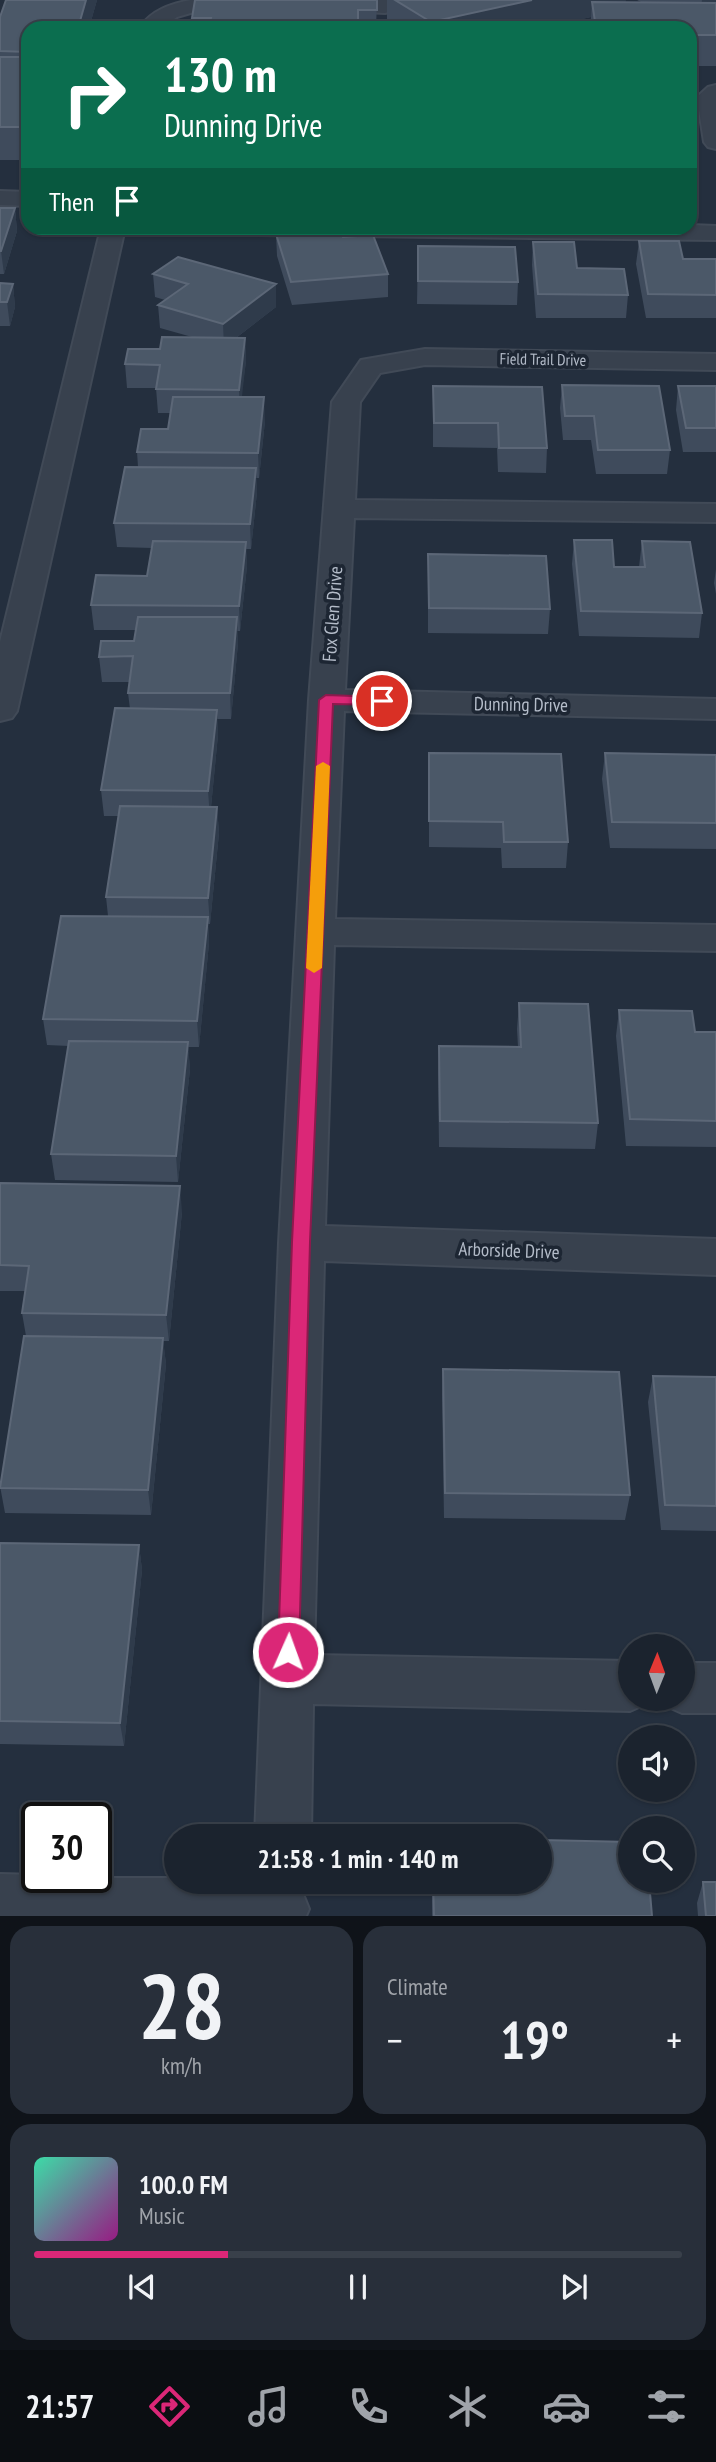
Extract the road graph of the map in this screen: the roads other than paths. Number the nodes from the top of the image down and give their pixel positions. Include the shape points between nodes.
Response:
1 (414, 0) edge
2 (274, 5) edge
3 (302, 5) edge
4 (156, 21) edge
5 (716, 92) edge
6 (716, 142) edge
7 (0, 198) edge
8 (21, 199) edge
9 (697, 233) edge
10 (716, 233) edge
11 (111, 235) edge
12 (716, 362) edge
13 (372, 366) joint
14 (339, 509) junction
15 (716, 513) edge
16 (326, 700) junction
17 (716, 709) edge
18 (0, 710) edge
19 (316, 932) junction
20 (716, 938) edge
21 (301, 1242) junction
22 (716, 1257) edge
23 (287, 1679) junction
24 (618, 1686) edge
25 (695, 1688) edge
26 (716, 1688) edge
27 (283, 1824) edge
28 (0, 1902) edge
29 (281, 1902) edge

1 - 3 street via 385,7
2 - 4 street via 195,5 163,13
5 - 6 street via 708,97
7 - 8 street
9 - 10 street
11 - 18 street
12 - 13 street, Field Trail Drive via 425,357
13 - 14 street, Fox Glen Drive via 346,402
14 - 15 street
14 - 16 street, Fox Glen Drive
16 - 17 street, Dunning Drive
16 - 19 street, Fox Glen Drive
19 - 20 street
19 - 21 street, Fox Glen Drive
21 - 22 street, Arborside Drive
21 - 23 street, Fox Glen Drive
23 - 24 street
23 - 27 street, Fox Glen Drive
25 - 26 street
28 - 29 street

